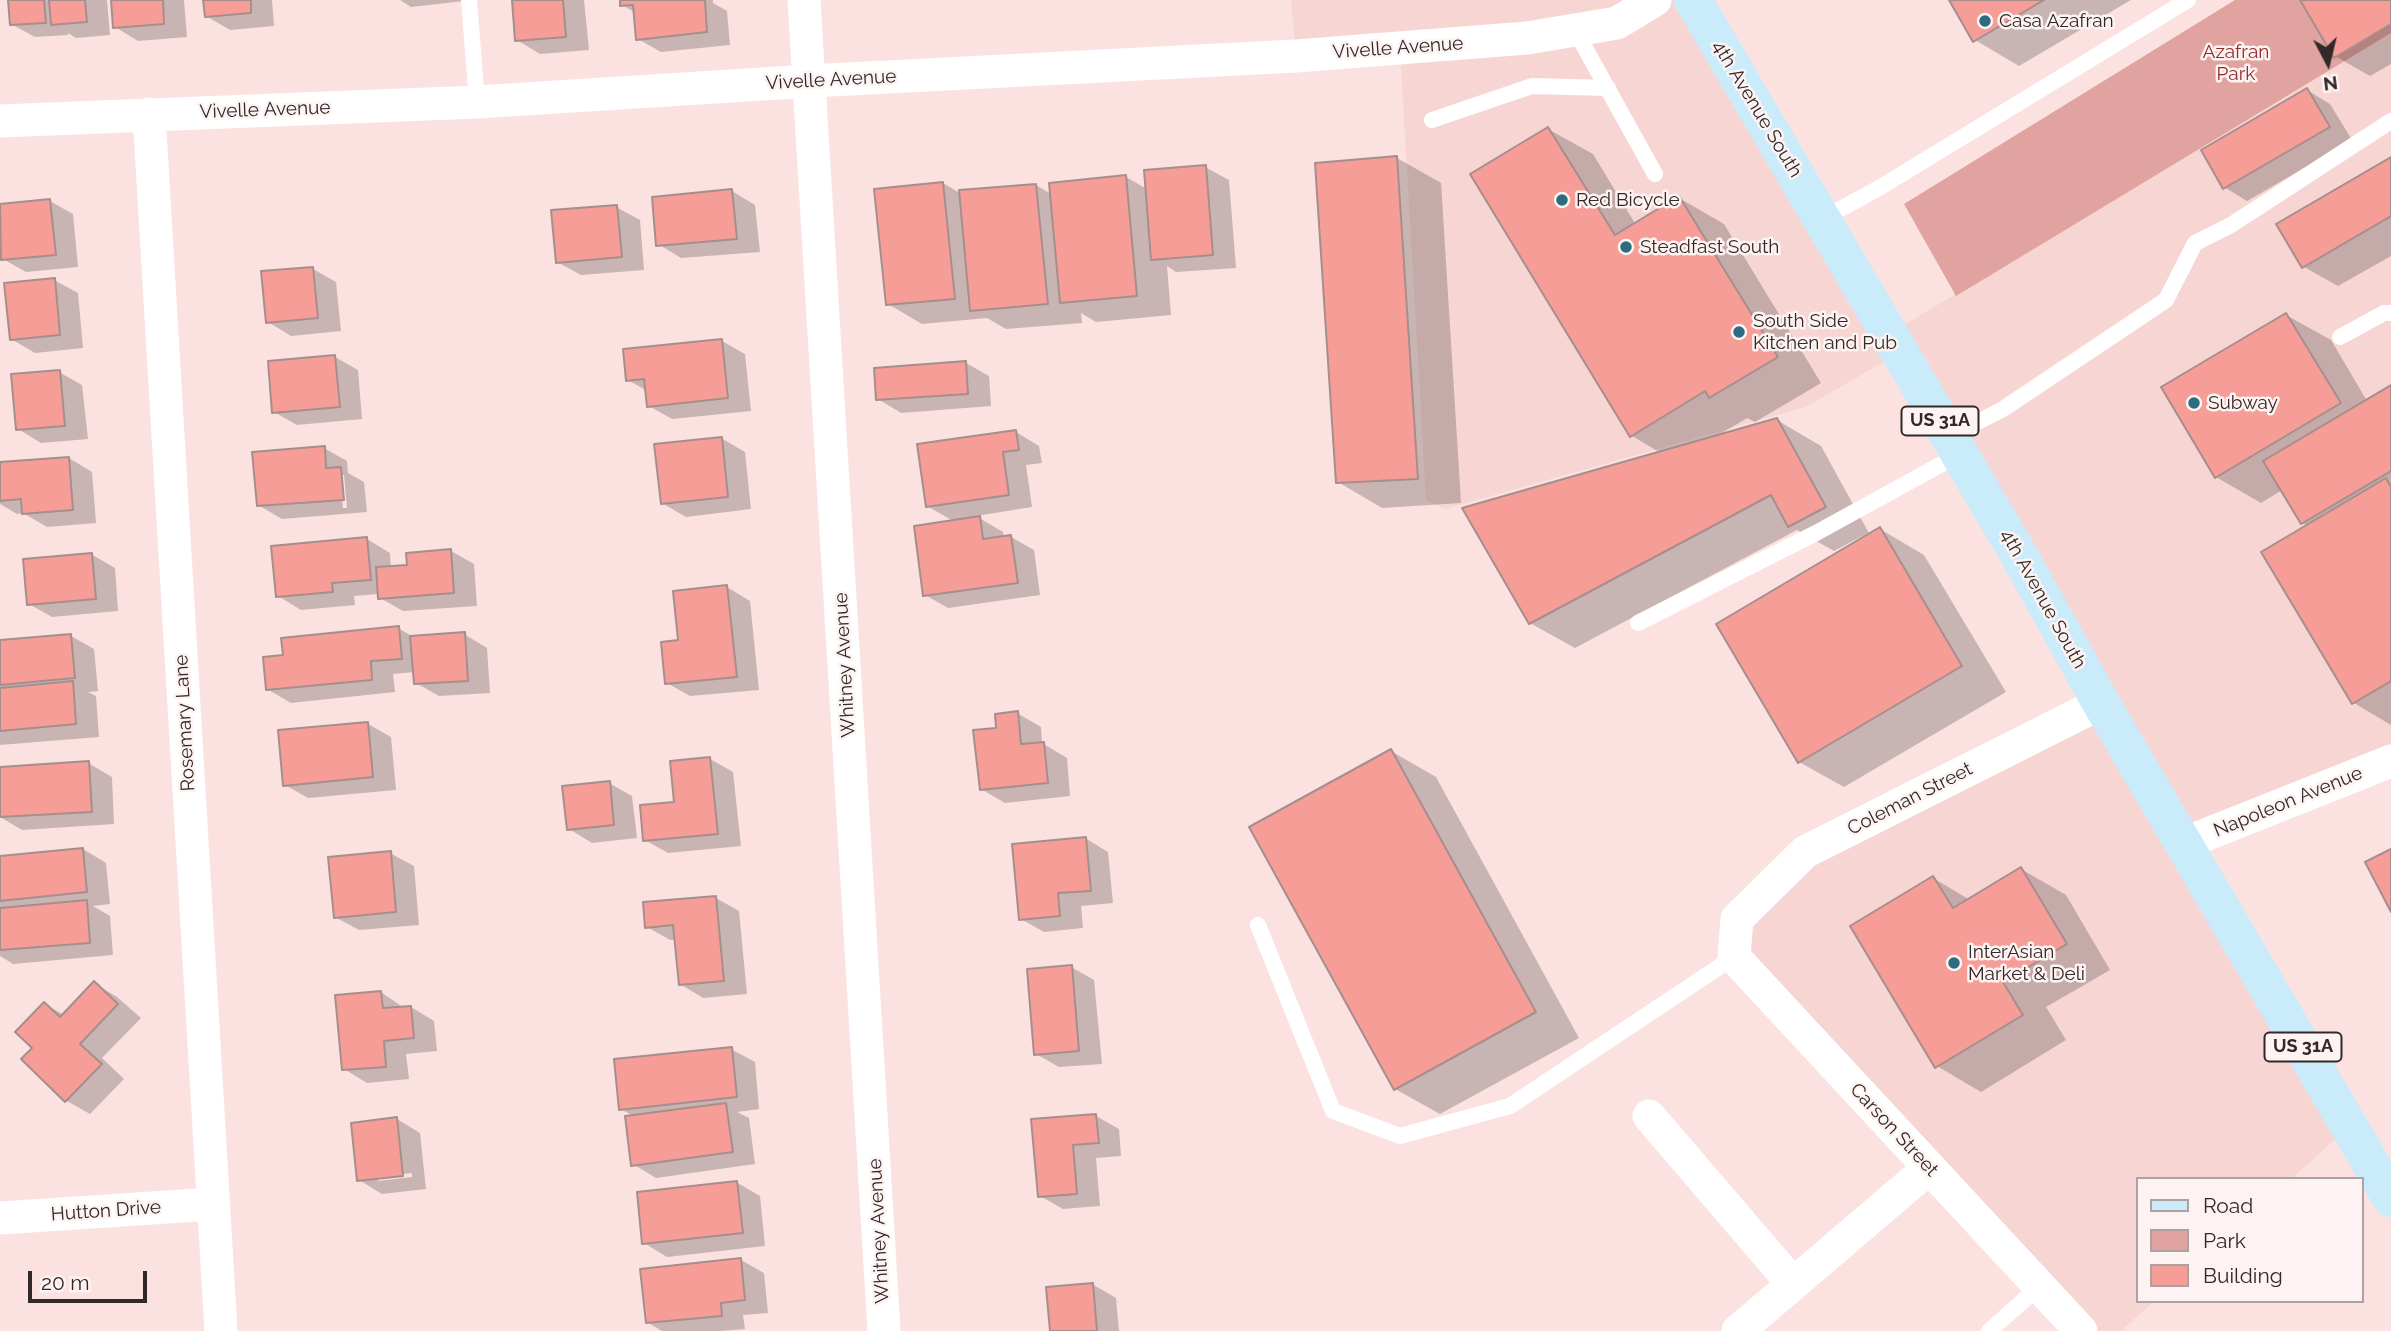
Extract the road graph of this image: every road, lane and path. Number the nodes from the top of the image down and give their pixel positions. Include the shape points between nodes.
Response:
1 (469, 0) edge
2 (804, 0) edge
3 (1655, 0) edge
4 (1693, 0) edge
5 (2188, 0) edge
6 (1575, 30) junction
7 (810, 81) junction
8 (1608, 88) junction
9 (477, 102) junction
10 (149, 114) junction
11 (1432, 120) dead end
12 (0, 121) edge
13 (2391, 121) edge
14 (1655, 174) dead end
15 (1822, 219) junction
16 (2391, 313) edge
17 (2340, 337) dead end
18 (1955, 446) junction
19 (1638, 622) dead end
20 (2101, 703) junction
21 (2391, 761) edge
22 (2185, 843) junction
23 (1258, 925) dead end
24 (1734, 957) junction
25 (1649, 1116) dead end
26 (1929, 1168) junction
27 (2391, 1198) edge
28 (213, 1204) junction
29 (0, 1218) edge
30 (1793, 1284) junction
31 (2040, 1286) junction
32 (220, 1331) edge
33 (884, 1331) edge
34 (1738, 1331) edge
35 (1989, 1331) edge
36 (2081, 1331) edge

1 - 9 lane
2 - 7 street, Whitney Avenue
3 - 6 street, Vivelle Avenue via 1617,23
4 - 15 main road, 4th Avenue South / US 31A
5 - 15 lane
6 - 7 street, Vivelle Avenue via 1527,38 1296,56
6 - 8 lane
7 - 9 street, Vivelle Avenue
7 - 33 street, Whitney Avenue
8 - 11 lane via 1532,86
8 - 14 lane
9 - 10 street, Vivelle Avenue
10 - 12 street, Vivelle Avenue
10 - 28 street, Rosemary Lane
13 - 18 lane via 2231,225 2195,243 2166,300
15 - 18 main road, 4th Avenue South / US 31A
16 - 17 lane
18 - 19 lane via 1816,533
18 - 20 main road, 4th Avenue South / US 31A
20 - 22 main road, 4th Avenue South / US 31A
20 - 24 street, Coleman Street via 1805,852 1737,919
21 - 22 street, Napoleon Avenue
22 - 27 main road, 4th Avenue South / US 31A
23 - 24 lane via 1333,1111 1400,1136 1510,1106
24 - 26 street, Carson Street
25 - 30 street
26 - 30 street
26 - 31 street, Carson Street
28 - 29 street, Hutton Drive
28 - 32 street, Rosemary Lane
30 - 34 street
31 - 35 lane
31 - 36 street, Carson Street

